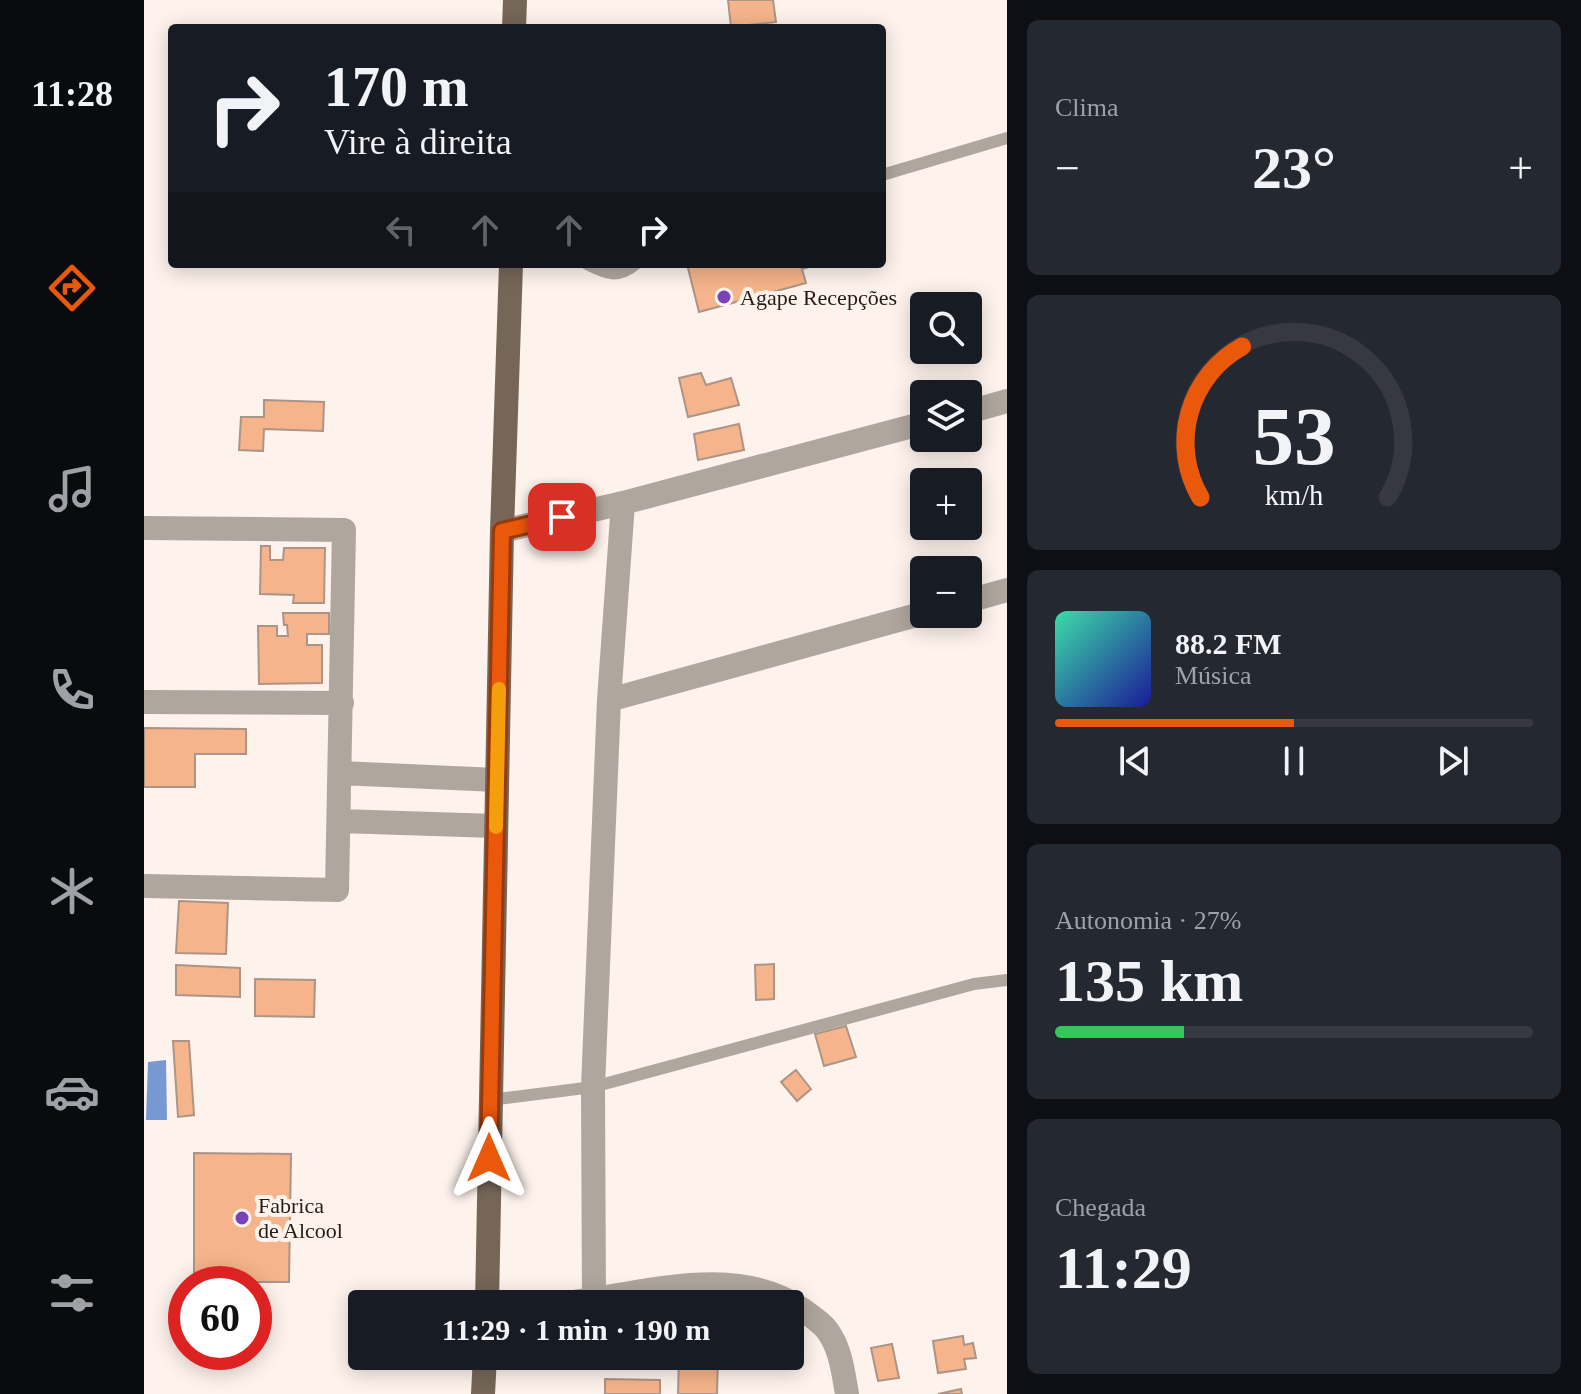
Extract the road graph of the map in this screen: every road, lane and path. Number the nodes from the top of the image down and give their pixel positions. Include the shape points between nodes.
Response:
1 (515, 0) edge
2 (514, 24) edge
3 (1007, 138) edge
4 (886, 174) edge
5 (511, 268) edge
6 (596, 268) edge
7 (631, 268) edge
8 (1007, 401) edge
9 (982, 408) edge
10 (910, 427) edge
11 (623, 503) junction
12 (144, 528) edge
13 (502, 531) junction
14 (1007, 590) edge
15 (982, 597) edge
16 (910, 617) edge
17 (609, 700) junction
18 (144, 702) edge
19 (342, 703) junction
20 (340, 773) junction
21 (497, 780) junction
22 (339, 821) junction
23 (496, 826) junction
24 (144, 886) edge
25 (1007, 980) edge
26 (593, 1087) junction
27 (490, 1100) junction
28 (487, 1290) edge
29 (594, 1290) edge
30 (655, 1290) edge
31 (757, 1290) edge
32 (804, 1311) edge
33 (484, 1370) edge
34 (483, 1394) edge
35 (847, 1394) edge

1 - 2 main road
3 - 4 lane
5 - 13 main road
6 - 7 lane via 610,274
8 - 9 street
10 - 11 street
11 - 13 street
11 - 17 street
12 - 19 street via 344,530
13 - 21 main road
14 - 15 street
16 - 17 street
17 - 26 street
18 - 19 street
19 - 20 street
20 - 21 street
20 - 22 street
21 - 23 main road
22 - 23 street
22 - 24 street via 337,890
23 - 27 main road
25 - 26 lane via 974,984
26 - 27 lane
26 - 29 street
27 - 28 main road
30 - 31 street via 688,1284
32 - 35 street via 827,1330 839,1353
33 - 34 main road

